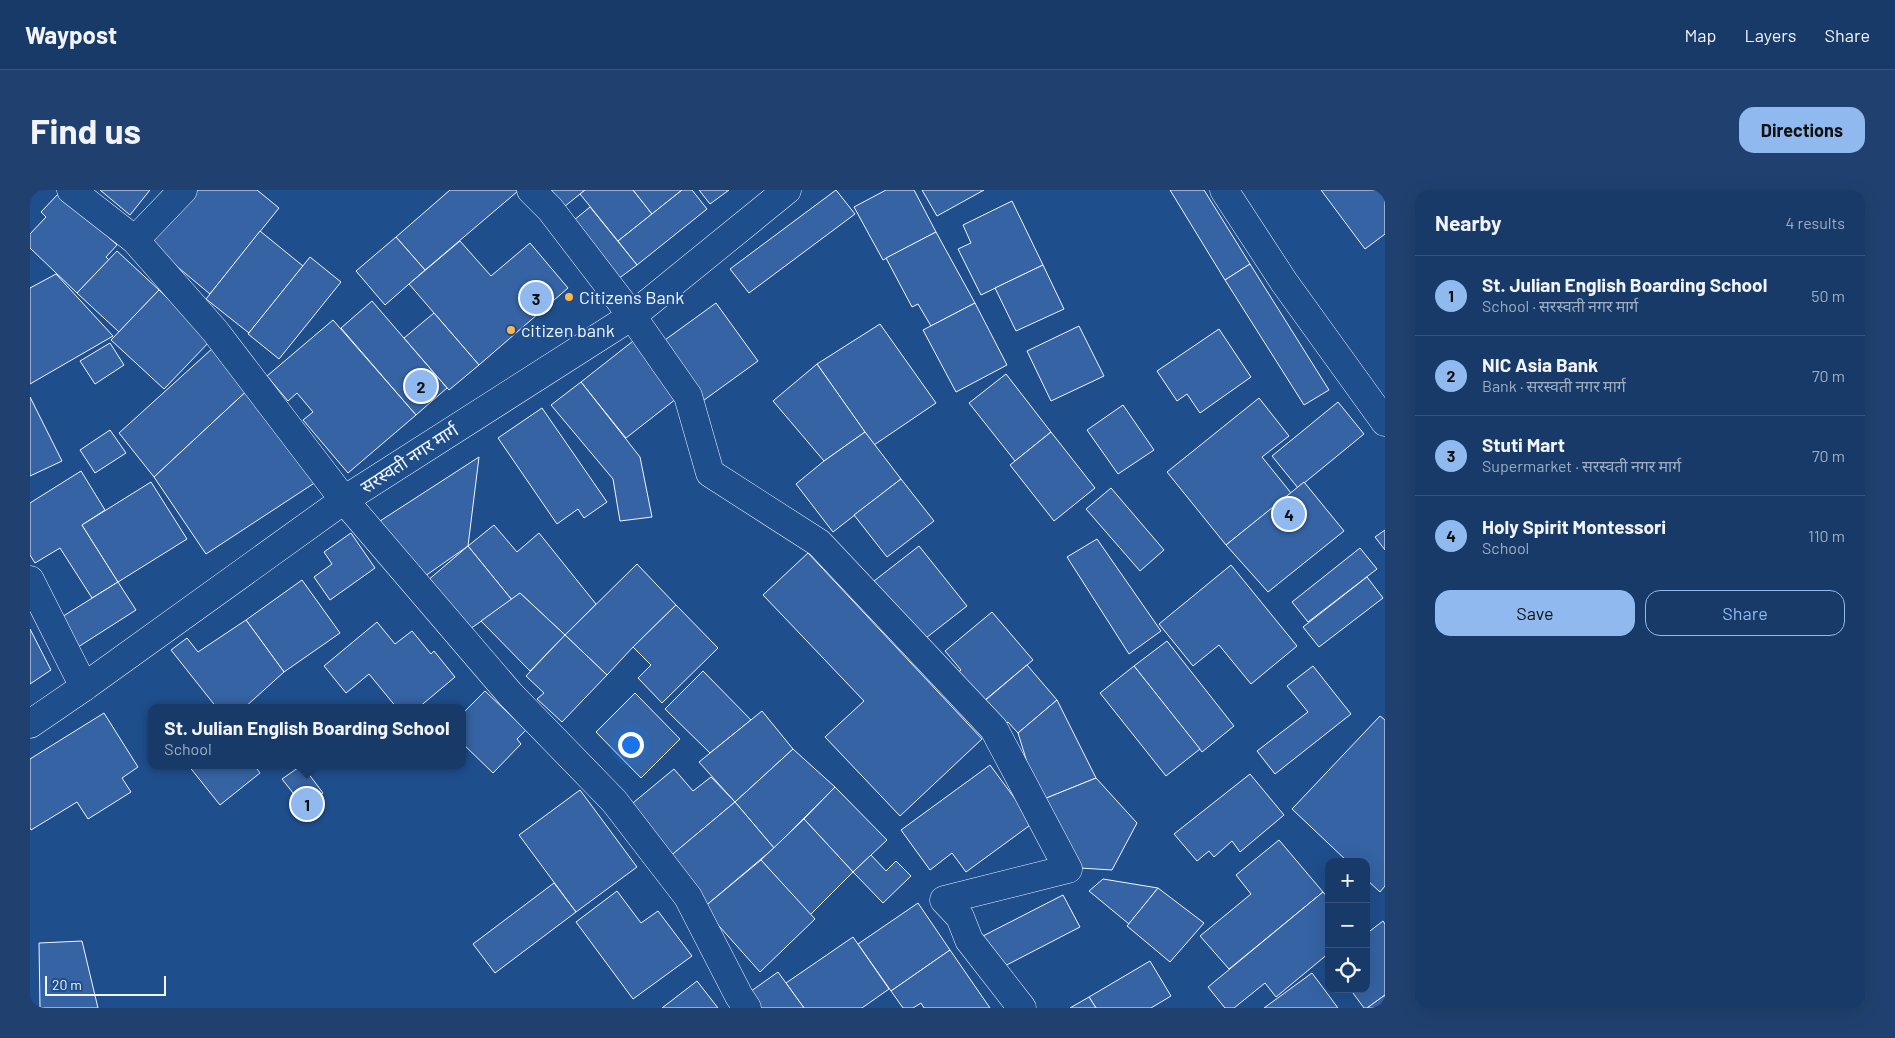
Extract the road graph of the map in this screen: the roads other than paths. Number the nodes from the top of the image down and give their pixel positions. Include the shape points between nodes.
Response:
1 (71, 190) edge
2 (183, 190) edge
3 (531, 190) edge
4 (786, 190) edge
5 (1224, 190) edge
6 (135, 240) junction
7 (632, 316) junction
8 (1385, 422) edge
9 (344, 500) junction
10 (30, 580) edge
11 (84, 687) junction
12 (30, 724) edge
13 (747, 1008) edge
14 (1022, 1008) edge

1 - 6 street
2 - 6 street
3 - 7 street via 550,209
4 - 7 street, सरस्वती नगर मार्ग
5 - 8 street via 1284,282
6 - 9 street via 215,331
7 - 9 street, सरस्वती नगर मार्ग
7 - 14 street via 688,396 710,473 818,543 994,729 1068,869 944,900 960,917 969,940
9 - 11 street, सरस्वती नगर मार्ग
9 - 13 street via 510,694 614,801 688,897
10 - 11 street
11 - 12 street, सरस्वती नगर मार्ग

